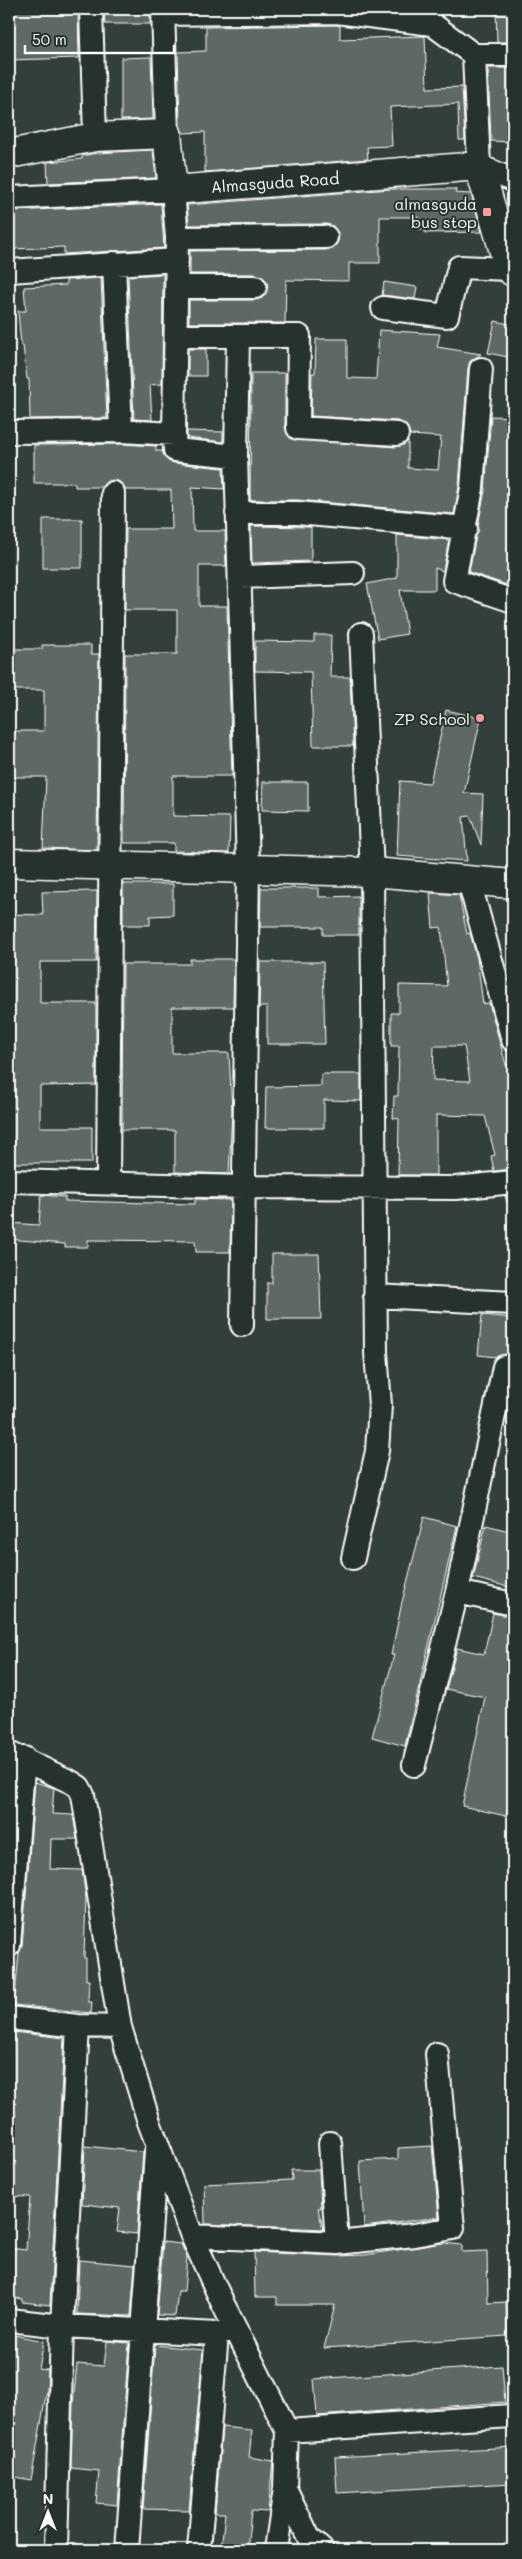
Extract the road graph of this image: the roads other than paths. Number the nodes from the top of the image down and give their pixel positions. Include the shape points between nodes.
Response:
1 (92, 9) edge
2 (337, 10) edge
3 (164, 11) edge
4 (431, 16) edge
5 (474, 55) junction
6 (513, 55) edge
7 (167, 134) junction
8 (96, 137) junction
9 (9, 154) edge
10 (479, 166) junction
11 (513, 180) edge
12 (173, 190) junction
13 (9, 198) edge
14 (326, 237) dead end
15 (177, 249) junction
16 (114, 263) junction
17 (511, 270) edge
18 (9, 271) edge
19 (177, 287) junction
20 (255, 287) dead end
21 (383, 308) dead end
22 (176, 336) junction
23 (238, 336) junction
24 (481, 368) dead end
25 (121, 431) junction
26 (9, 432) edge
27 (174, 434) junction
28 (397, 434) dead end
29 (236, 456) junction
30 (113, 493) dead end
31 (238, 513) junction
32 (466, 528) junction
33 (353, 573) dead end
34 (240, 577) junction
35 (513, 601) edge
36 (361, 634) dead end
37 (9, 864) edge
38 (111, 867) junction
39 (248, 868) junction
40 (372, 872) junction
41 (470, 881) junction
42 (513, 884) edge
43 (513, 1040) edge
44 (9, 1181) edge
45 (513, 1182) edge
46 (108, 1183) junction
47 (243, 1188) junction
48 (374, 1188) junction
49 (375, 1296) junction
50 (513, 1303) edge
51 (242, 1325) dead end
52 (504, 1367) dead end
53 (353, 1558) dead end
54 (457, 1592) junction
55 (513, 1604) edge
56 (16, 1756) edge
57 (414, 1765) dead end
58 (9, 1945) edge
59 (9, 2018) edge
60 (78, 2026) junction
61 (120, 2027) junction
62 (437, 2054) dead end
63 (330, 2143) dead end
64 (157, 2146) junction
65 (192, 2236) junction
66 (337, 2243) junction
67 (9, 2320) edge
68 (62, 2326) junction
69 (144, 2330) junction
70 (226, 2331) junction
71 (511, 2416) dead end
72 (287, 2431) junction
73 (285, 2488) junction
74 (56, 2550) edge
75 (127, 2550) edge
76 (199, 2550) edge
77 (276, 2550) edge
78 (322, 2550) edge

1 - 8 street
2 - 3 street
2 - 4 street
3 - 7 street
4 - 5 street
5 - 6 street
5 - 10 street
7 - 8 street
7 - 12 street
8 - 9 street
10 - 11 street
10 - 12 street, Almasguda Road
10 - 17 street
12 - 13 street
12 - 15 street
14 - 15 street
15 - 16 street
15 - 19 street
16 - 18 street
16 - 25 street
17 - 21 street via 459,267 447,316
19 - 20 street
19 - 22 street
22 - 23 street
22 - 27 street
23 - 28 street via 299,336 298,428
23 - 29 street
24 - 32 street
25 - 26 street
25 - 27 street
27 - 29 street via 175,450
29 - 31 street
30 - 38 street
31 - 32 street via 297,513
31 - 34 street
32 - 35 street via 454,581
33 - 34 street
34 - 39 street
36 - 40 street
37 - 38 street
38 - 39 street
38 - 46 street
39 - 40 street
39 - 47 street
40 - 41 street
40 - 48 street
41 - 42 street
41 - 43 street
44 - 46 street
45 - 48 street via 456,1188
46 - 47 street
47 - 48 street
47 - 51 street
48 - 49 street
49 - 50 street
49 - 53 street via 380,1404 377,1451
52 - 54 street
54 - 55 street
54 - 57 street
56 - 58 street
56 - 61 street via 71,1782 83,1795
59 - 60 street
60 - 61 street
60 - 68 street
61 - 64 street
62 - 66 street via 453,2228
63 - 66 street
64 - 65 street
64 - 69 street
65 - 66 street
65 - 70 street
67 - 68 street
68 - 69 street
68 - 74 street
69 - 70 street
69 - 75 street
70 - 72 street
70 - 76 street
71 - 72 street
72 - 73 street
73 - 77 street
73 - 78 street via 309,2538

